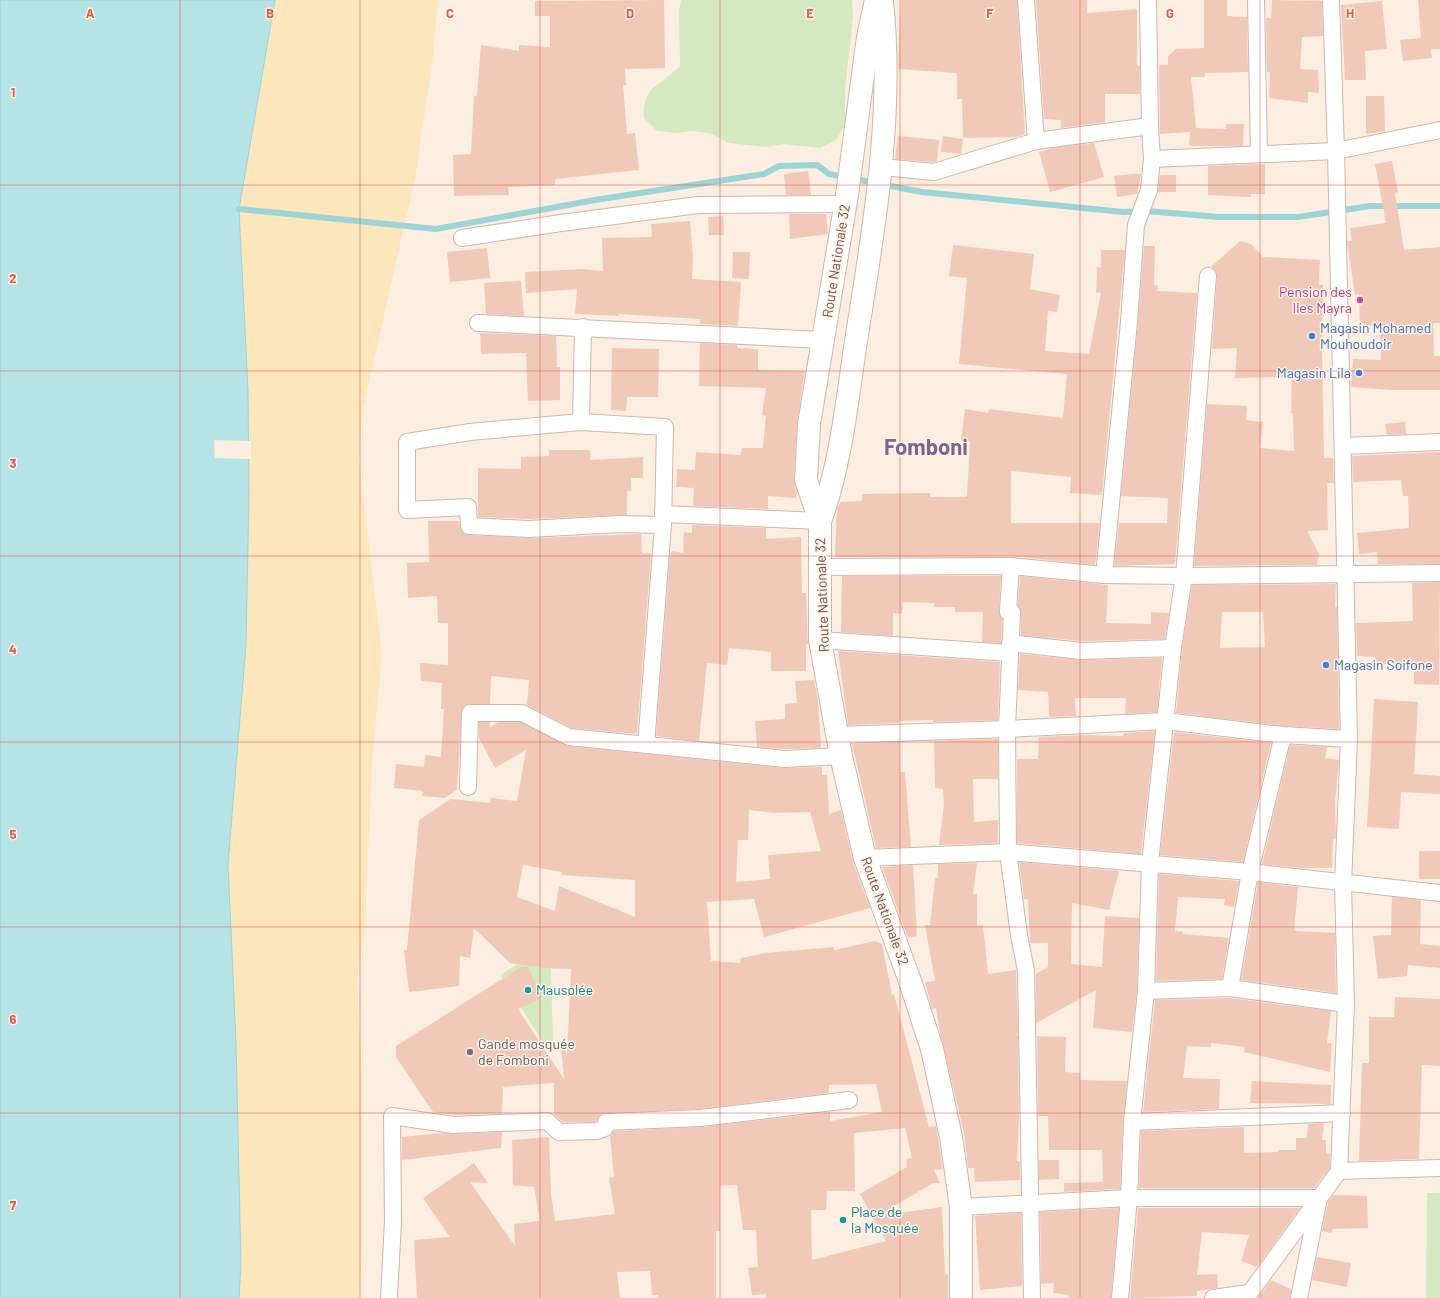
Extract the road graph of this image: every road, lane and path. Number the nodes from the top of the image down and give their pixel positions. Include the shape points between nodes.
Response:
1 (876, 0) edge
2 (882, 0) edge
3 (1026, 0) edge
4 (1148, 0) edge
5 (1256, 0) edge
6 (1331, 0) edge
7 (1150, 126) junction
8 (1440, 130) edge
9 (1036, 141) junction
10 (1336, 151) junction
11 (1259, 154) junction
12 (1152, 160) junction
13 (881, 172) junction
14 (846, 200) junction
15 (462, 238) dead end
16 (1208, 276) dead end
17 (478, 323) dead end
18 (583, 327) junction
19 (823, 340) junction
20 (581, 422) junction
21 (1440, 442) edge
22 (1343, 446) junction
23 (663, 519) junction
24 (820, 521) junction
25 (1011, 566) junction
26 (820, 567) junction
27 (1440, 573) edge
28 (1346, 574) junction
29 (1104, 575) junction
30 (1184, 576) junction
31 (820, 640) junction
32 (1010, 648) junction
33 (1173, 648) junction
34 (1165, 721) junction
35 (1007, 730) junction
36 (1283, 735) junction
37 (1349, 739) junction
38 (646, 745) junction
39 (839, 745) junction
40 (468, 787) dead end
41 (1008, 852) junction
42 (865, 858) junction
43 (1150, 863) junction
44 (1250, 872) junction
45 (1343, 884) junction
46 (1440, 893) edge
47 (1230, 988) junction
48 (1146, 991) junction
49 (1346, 1004) junction
50 (849, 1100) dead end
51 (1342, 1113) junction
52 (1132, 1122) junction
53 (1440, 1168) edge
54 (1339, 1171) junction
55 (1129, 1198) junction
56 (1319, 1198) junction
57 (1030, 1204) junction
58 (961, 1208) junction
59 (1248, 1295) edge
60 (389, 1298) edge
61 (961, 1298) edge
62 (1032, 1298) edge
63 (1120, 1298) edge
64 (1213, 1298) edge
65 (1300, 1298) edge

1 - 14 street, Route Nationale 32 via 868,37
2 - 13 street, Route Nationale 32 via 886,39
3 - 9 street
4 - 7 street
5 - 11 street
6 - 10 street
7 - 9 street
7 - 12 street
8 - 10 street
9 - 13 street via 934,172
10 - 11 street
10 - 22 street
11 - 12 street
12 - 29 street via 1149,190 1136,224
13 - 24 street, Route Nationale 32 via 841,438 830,492
14 - 15 street via 698,205
14 - 19 street, Route Nationale 32
16 - 30 street
17 - 18 street
18 - 19 street
18 - 20 street
19 - 24 street, Route Nationale 32 via 809,424 806,480
20 - 23 street via 665,427
20 - 23 street via 470,432 407,442 407,510 468,507 469,526 529,529
21 - 22 street
22 - 28 street
23 - 24 street
23 - 38 street
24 - 26 street, Route Nationale 32
25 - 26 street
25 - 29 street
25 - 32 street via 1008,612 1012,612
26 - 31 street, Route Nationale 32
27 - 28 street
28 - 30 street
28 - 37 street
29 - 30 street
30 - 33 street
31 - 32 street
31 - 39 street, Route Nationale 32
32 - 33 street via 1081,651
32 - 35 street
33 - 34 street
34 - 35 street
34 - 36 street
34 - 43 street
35 - 39 street
35 - 41 street
36 - 37 street
36 - 44 street
37 - 45 street
38 - 39 street via 785,759
38 - 40 street via 569,737 522,713 470,713
39 - 42 street, Route Nationale 32
41 - 42 street
41 - 43 street
41 - 57 street via 1026,971
42 - 58 street, Route Nationale 32 via 932,1049 952,1137
43 - 44 street
43 - 48 street
44 - 45 street
44 - 47 street
45 - 46 street
45 - 49 street
47 - 48 street
47 - 49 street
48 - 52 street
49 - 51 street
50 - 60 street via 701,1118 606,1122 605,1128 597,1131 559,1132 547,1121 453,1125 392,1116 393,1221
51 - 52 street
51 - 54 street
52 - 55 street
53 - 54 street
54 - 56 street
55 - 56 street
55 - 57 street
55 - 63 street
56 - 59 street
56 - 65 street
57 - 58 street
57 - 62 street
58 - 61 street, Route Nationale 32
59 - 64 street

